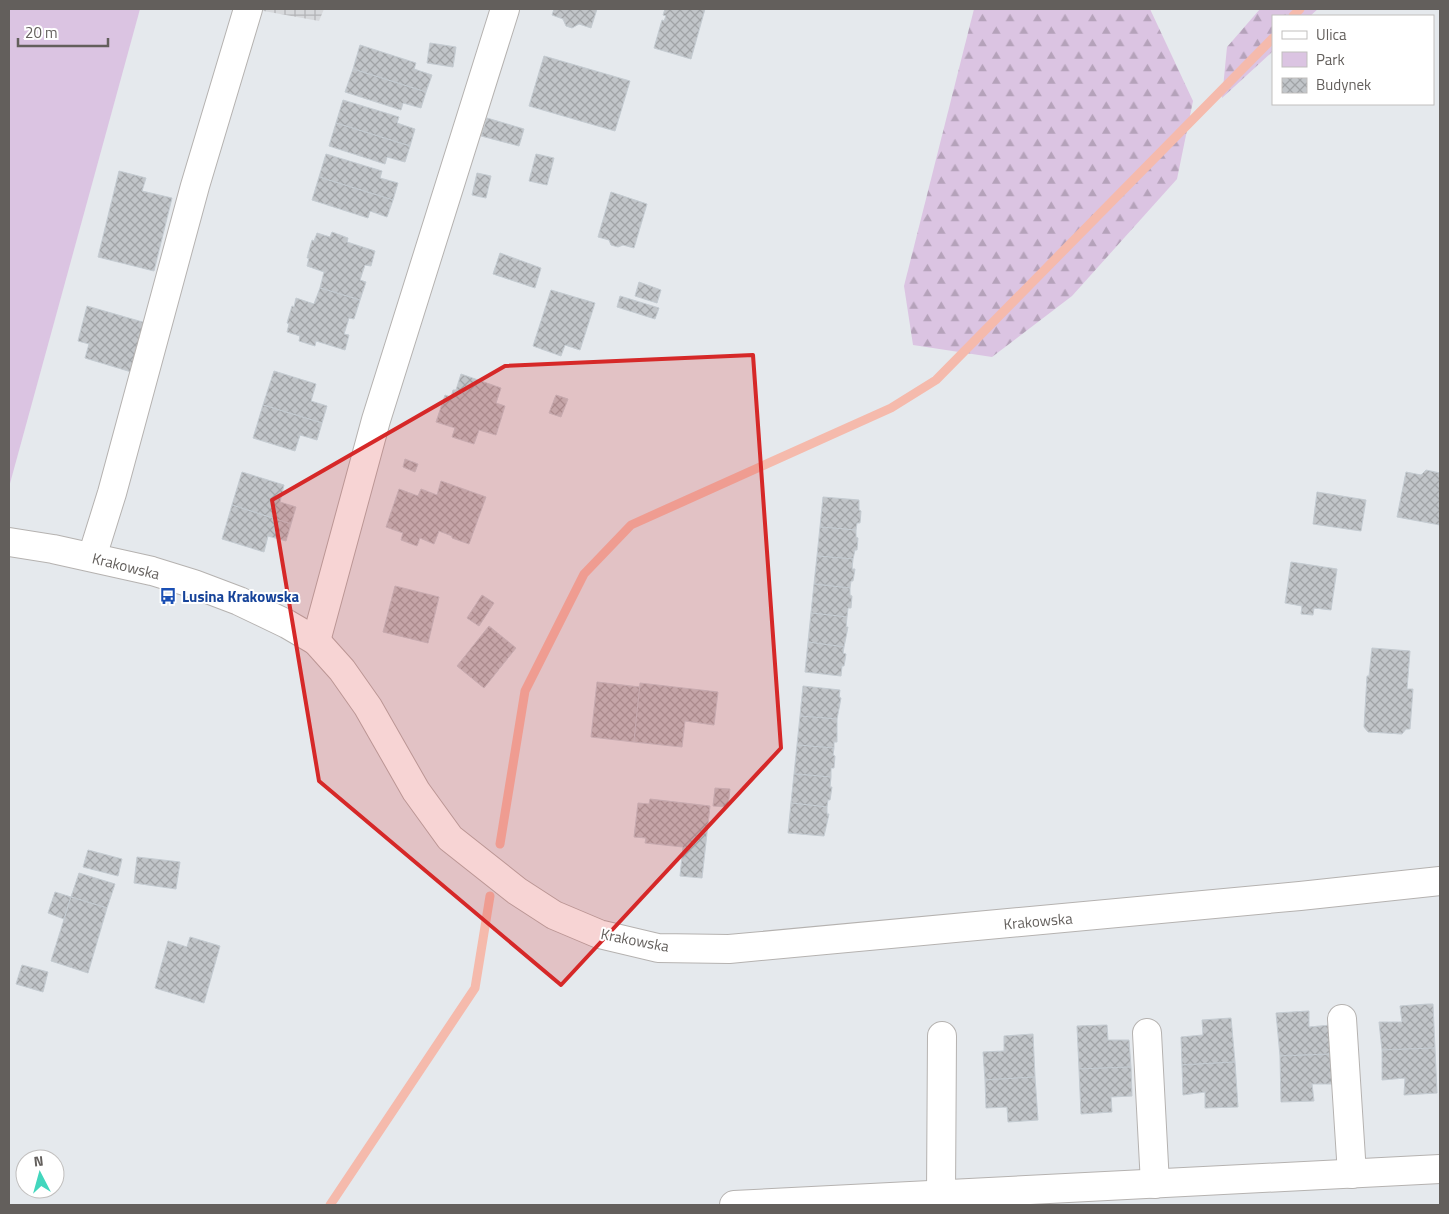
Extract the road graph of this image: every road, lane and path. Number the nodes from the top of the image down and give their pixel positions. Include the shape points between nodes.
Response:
1 (248, 9) edge
2 (505, 9) edge
3 (9, 542) edge
4 (92, 557) junction
5 (316, 641) junction
6 (1440, 881) edge
7 (1342, 1019) dead end
8 (1147, 1033) dead end
9 (942, 1036) dead end
10 (1440, 1169) edge
11 (1352, 1174) junction
12 (1155, 1184) junction
13 (941, 1195) junction
14 (734, 1205) edge

1 - 4 street via 195,186
2 - 5 street via 376,420
3 - 4 street, Krakowska
4 - 5 street, Krakowska via 194,584 239,601
5 - 6 street, Krakowska via 368,707 416,791 450,838 517,891 554,915 599,934 658,948 738,949
7 - 11 street
8 - 12 street
9 - 13 street
10 - 11 street
11 - 12 street
12 - 13 street
13 - 14 street

